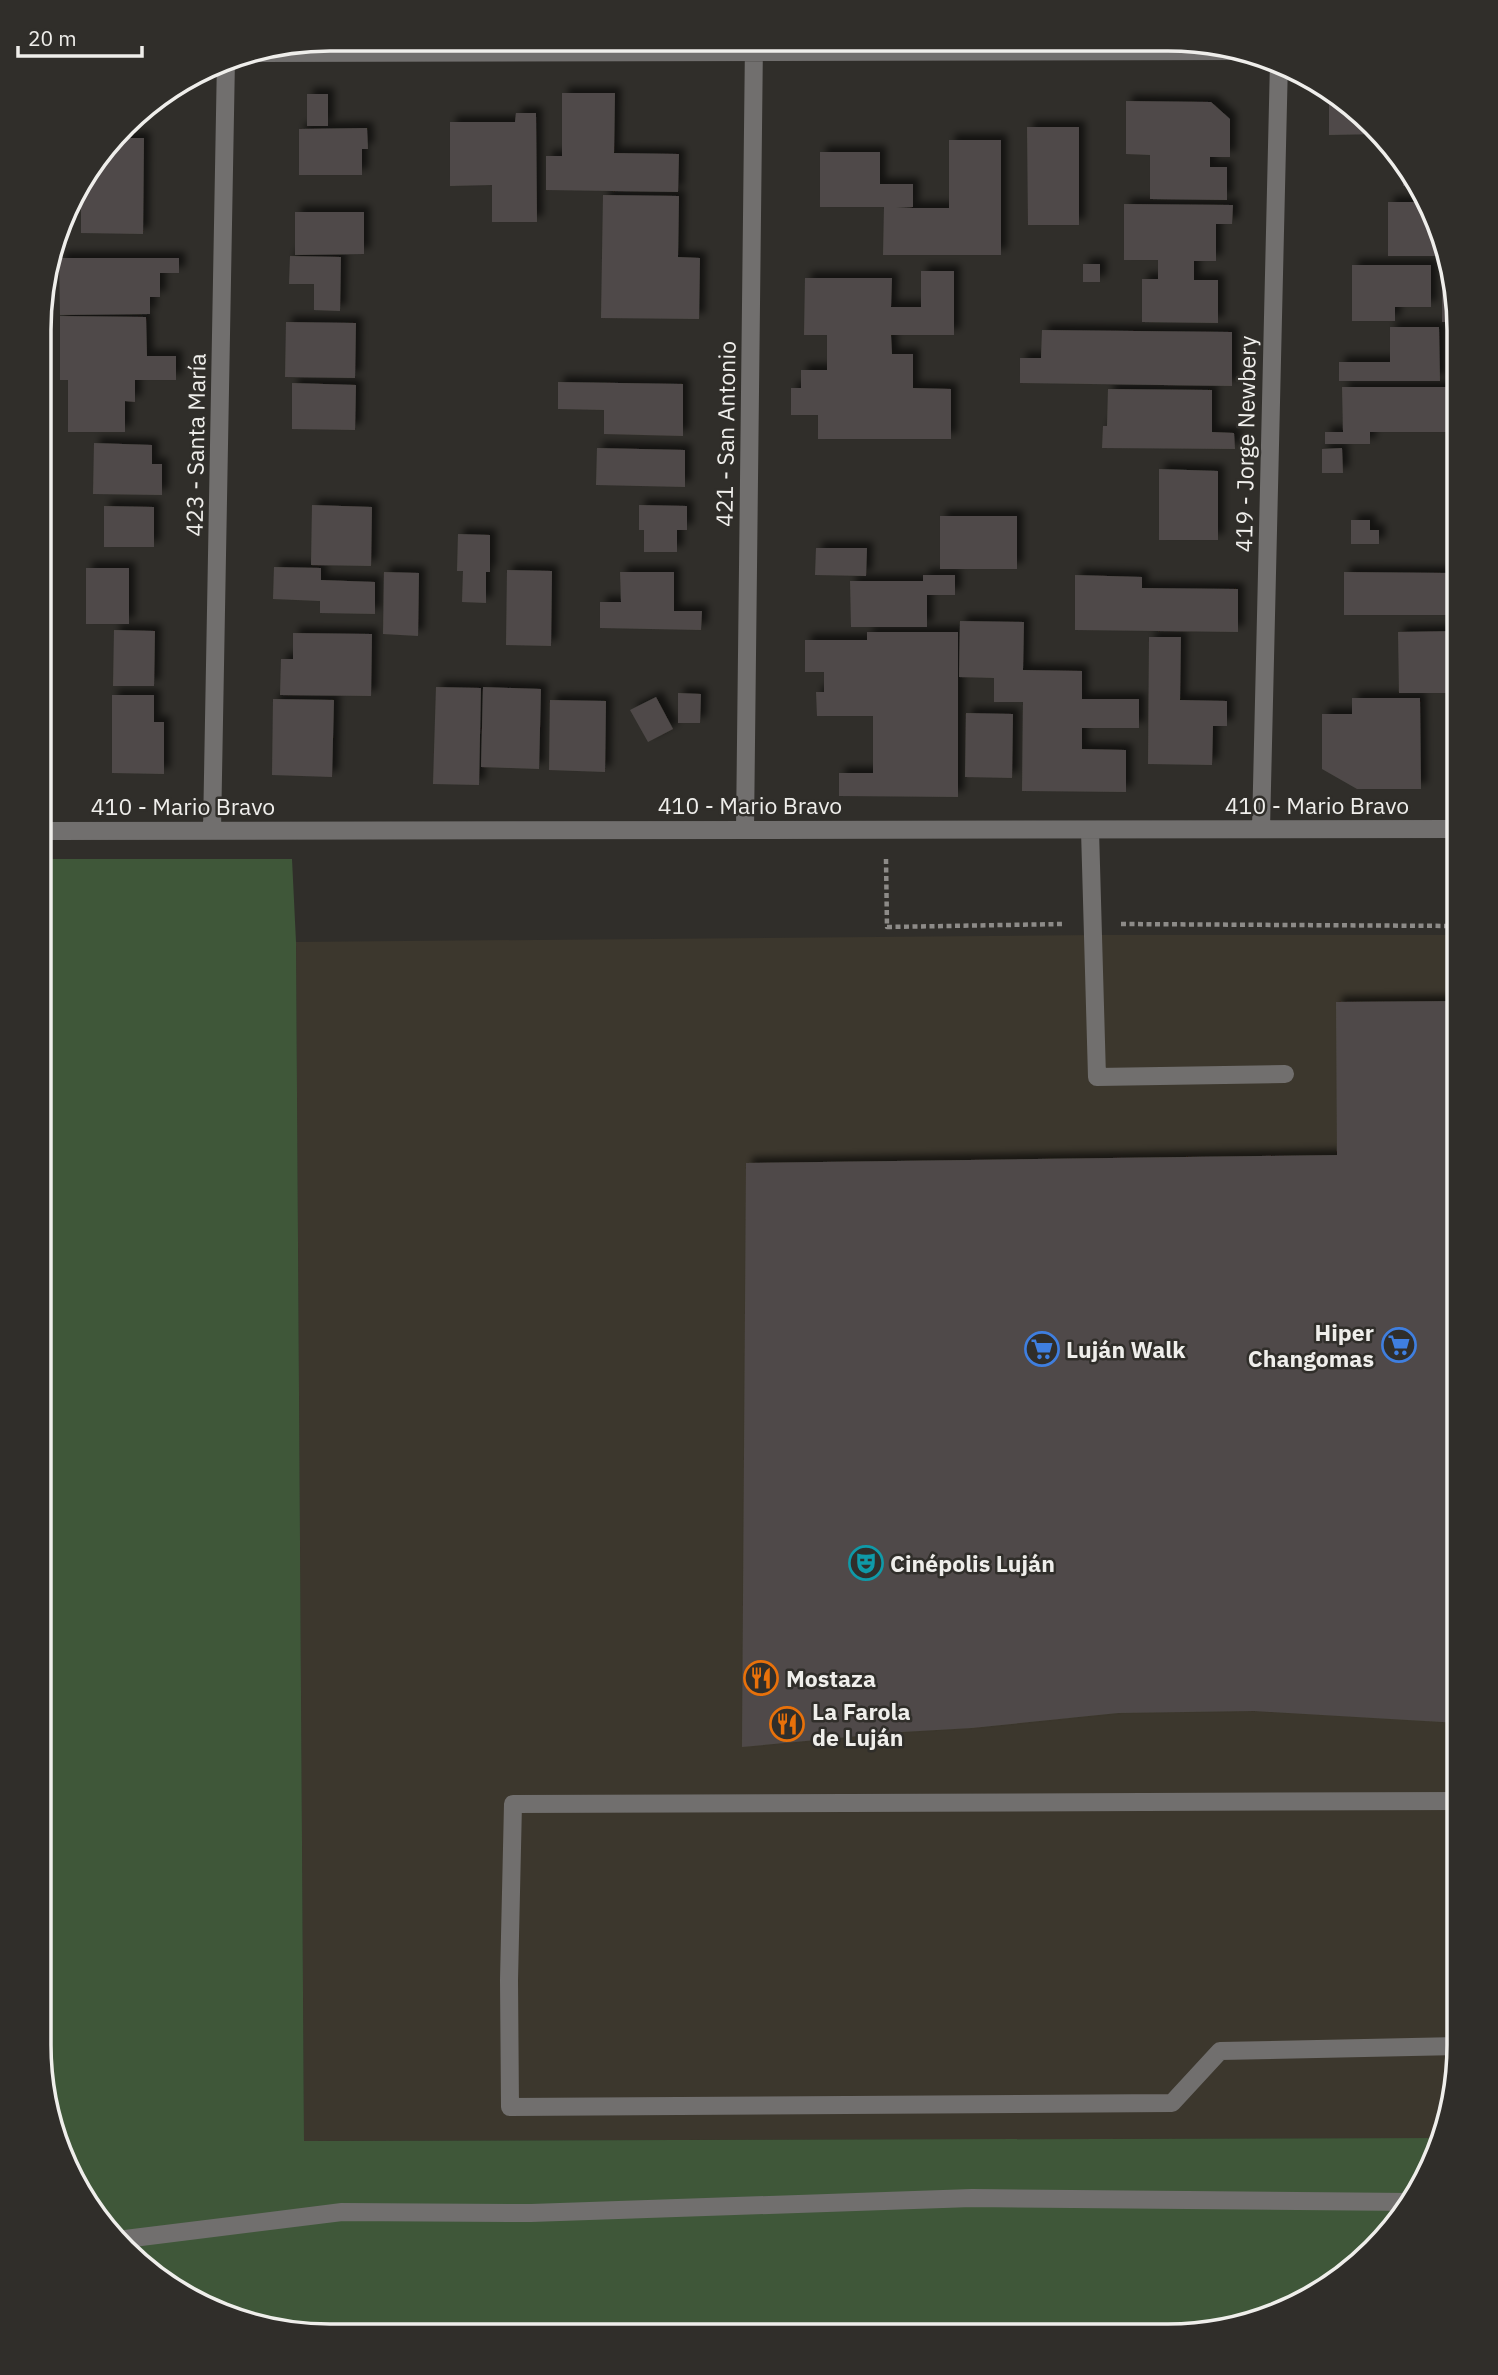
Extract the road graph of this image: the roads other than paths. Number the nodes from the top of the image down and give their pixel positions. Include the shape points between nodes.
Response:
1 (381, 51) edge
2 (754, 51) edge
3 (300, 52) edge
4 (226, 71) edge
5 (1279, 74) edge
6 (1261, 829) junction
7 (1447, 829) edge
8 (745, 830) junction
9 (1090, 830) junction
10 (51, 831) edge
11 (212, 831) junction
12 (1285, 1074) dead end
13 (1447, 1801) edge
14 (1447, 2046) edge
15 (1399, 2202) edge
16 (129, 2238) edge

1 - 3 street
2 - 8 street, 421 - San Antonio
4 - 11 street, 423 - Santa María
5 - 6 street, 419 - Jorge Newbery
6 - 7 street, 410 - Mario Bravo
6 - 9 street, 410 - Mario Bravo
8 - 9 street, 410 - Mario Bravo
8 - 11 street, 410 - Mario Bravo
9 - 12 street via 1097,1077
10 - 11 street, 410 - Mario Bravo
13 - 14 street via 513,1804 510,2107 1172,2103 1220,2051
15 - 16 street via 972,2198 531,2213 342,2212

